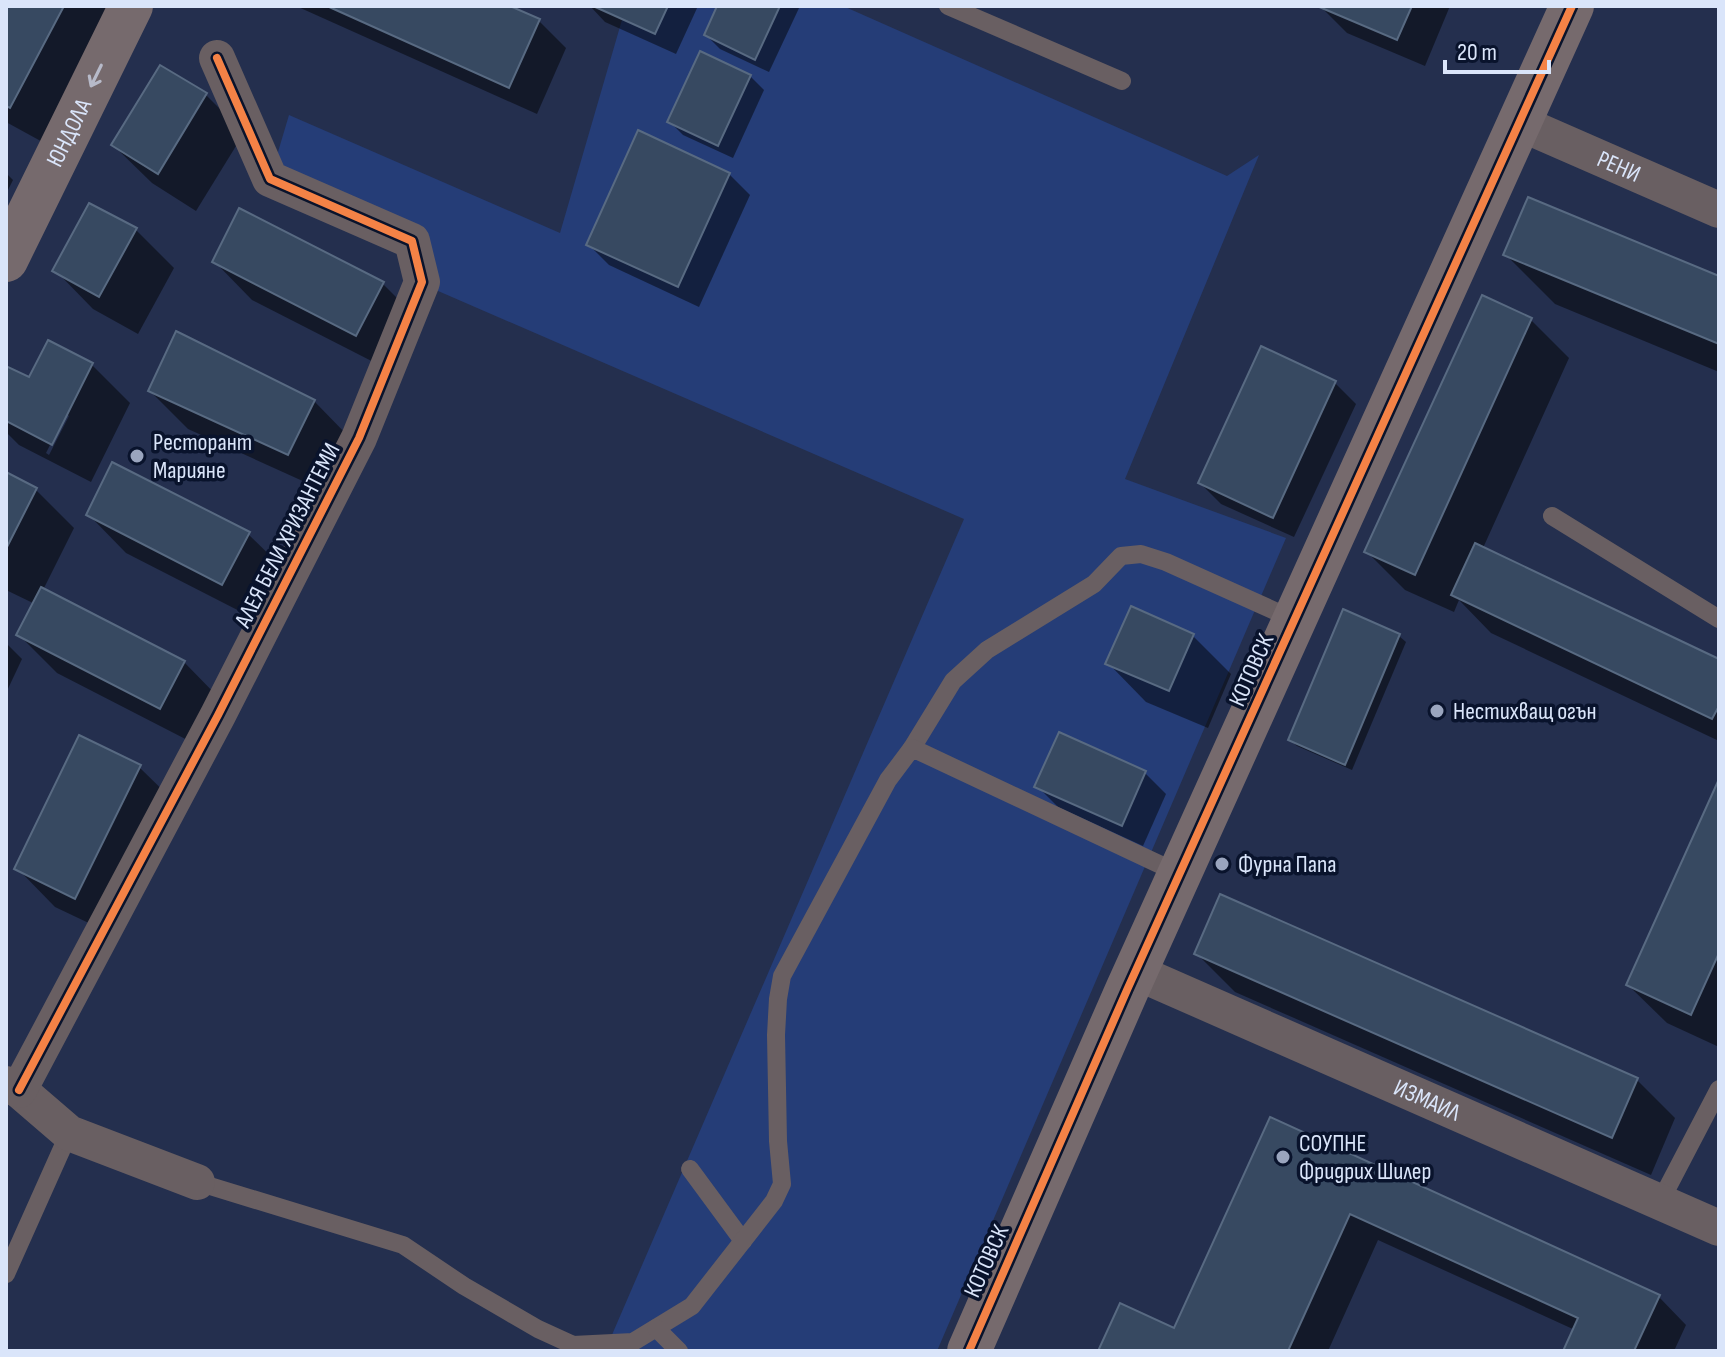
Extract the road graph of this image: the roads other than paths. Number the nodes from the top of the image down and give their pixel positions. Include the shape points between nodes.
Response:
1 (131, 6) edge
2 (948, 6) edge
3 (1572, 6) edge
4 (217, 58) dead end
5 (1122, 81) dead end
6 (1520, 123) junction
7 (1719, 210) edge
8 (6, 260) edge
9 (1552, 516) dead end
10 (1719, 619) edge
11 (1295, 620) junction
12 (912, 748) junction
13 (1180, 874) junction
14 (1136, 972) junction
15 (13, 1087) edge
16 (1719, 1089) edge
17 (69, 1133) junction
18 (690, 1169) dead end
19 (197, 1182) joint
20 (1660, 1202) junction
21 (1719, 1228) edge
22 (743, 1241) junction
23 (6, 1274) edge
24 (656, 1328) junction
25 (679, 1351) edge
26 (969, 1351) edge

1 -> 8 street, ЮНДОЛА
2 - 5 lane
3 - 6 street, КОТОВСК
4 - 15 street, АЛЕЯ БЕЛИ ХРИЗАНТЕМИ via 270,179 412,241 422,282 359,438 218,715
6 - 7 street, РЕНИ
6 - 11 street, КОТОВСК
9 - 10 lane
11 - 12 lane via 1166,562 1141,554 1121,556 1094,584 987,650 953,681
11 - 13 street, КОТОВСК
12 - 13 lane
12 - 22 lane via 888,780 782,976 776,1035 782,1184
13 - 14 street, КОТОВСК
14 - 20 street, ИЗМАИЛ
14 - 26 street, КОТОВСК
15 - 17 street
16 - 20 lane
17 - 19 street
17 - 23 lane
18 - 22 lane
19 - 24 lane via 403,1245 497,1305 573,1345 633,1342
20 - 21 street, ИЗМАИЛ
22 - 24 lane via 692,1306
24 - 25 lane

